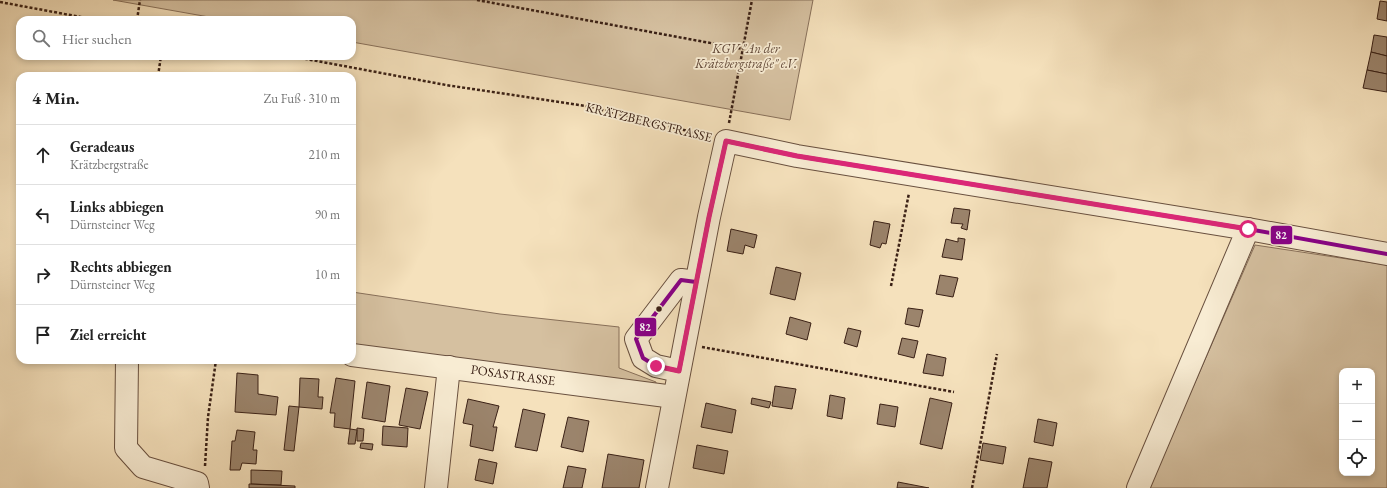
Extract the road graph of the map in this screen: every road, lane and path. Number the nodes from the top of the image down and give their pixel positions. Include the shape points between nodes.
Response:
1 (140, 0) edge
2 (477, 0) edge
3 (752, 0) edge
4 (0, 2) edge
5 (75, 16) edge
6 (138, 16) edge
7 (743, 49) junction
8 (160, 60) edge
9 (312, 60) edge
10 (159, 72) edge
11 (726, 141) junction
12 (912, 175) junction
13 (1248, 229) junction
14 (1387, 254) edge
15 (696, 282) junction
16 (891, 286) dead end
17 (685, 343) junction
18 (997, 354) dead end
19 (356, 355) edge
20 (127, 364) edge
21 (215, 364) edge
22 (449, 367) junction
23 (679, 371) junction
24 (954, 392) dead end
25 (674, 397) junction
26 (201, 480) edge
27 (436, 488) edge
28 (657, 488) edge
29 (972, 488) edge
30 (1138, 488) edge

1 - 6 path
2 - 7 path
3 - 7 path
4 - 5 path
7 - 11 path
8 - 10 path
9 - 11 path, KRÄTZBERGSTRASSE via 446,85 586,106
11 - 12 street, KRÄTZBERGSTRASSE
11 - 15 street
12 - 13 street, KRÄTZBERGSTRASSE
12 - 16 path
13 - 14 street, KRÄTZBERGSTRASSE
13 - 30 street
15 - 17 street
15 - 23 street via 681,280 636,339 643,358 656,366
17 - 23 street
17 - 24 path
18 - 29 path
19 - 22 street, POSASTRASSE
20 - 26 street via 126,448 143,467 197,483
21 - 26 path
22 - 25 street, POSASTRASSE
22 - 27 street
23 - 25 street
25 - 28 street

